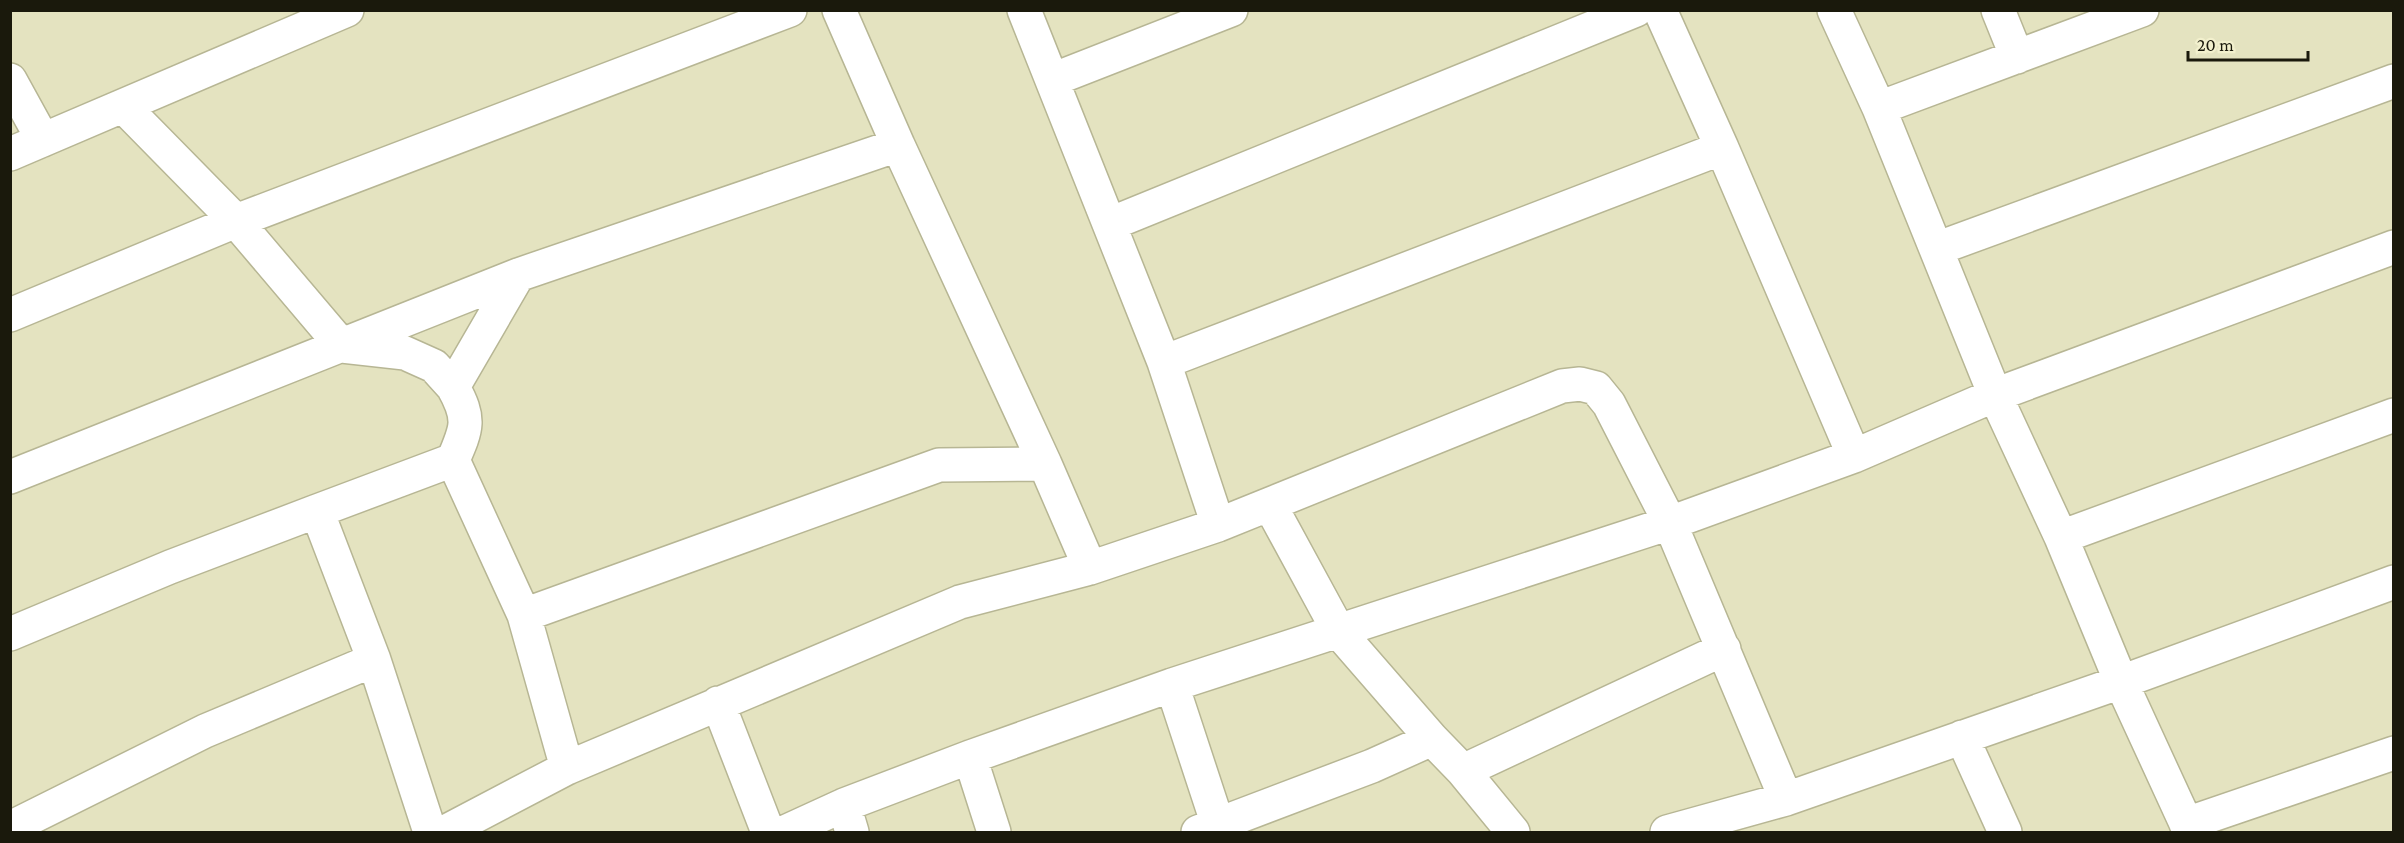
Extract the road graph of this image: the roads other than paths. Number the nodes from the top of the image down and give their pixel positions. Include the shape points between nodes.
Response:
1 (347, 10) edge
2 (790, 10) edge
3 (840, 10) edge
4 (1024, 10) edge
5 (1231, 10) edge
6 (1636, 10) edge
7 (1660, 10) edge
8 (1834, 10) edge
9 (1998, 10) edge
10 (2142, 10) edge
11 (2017, 57) junction
12 (10, 80) edge
13 (1052, 80) junction
14 (2394, 81) edge
15 (123, 106) junction
16 (1879, 108) junction
17 (43, 140) junction
18 (898, 145) junction
19 (1722, 148) junction
20 (10, 154) edge
21 (236, 220) junction
22 (1110, 224) junction
23 (2394, 246) edge
24 (1936, 249) junction
25 (518, 275) junction
26 (10, 315) edge
27 (342, 346) junction
28 (1164, 362) junction
29 (453, 387) junction
30 (1995, 395) junction
31 (2394, 415) edge
32 (1854, 456) junction
33 (453, 460) junction
34 (1045, 464) junction
35 (10, 477) edge
36 (1270, 505) junction
37 (317, 511) junction
38 (1670, 523) junction
39 (1218, 525) junction
40 (2061, 537) junction
41 (1090, 568) junction
42 (2394, 582) edge
43 (524, 615) junction
44 (11, 632) edge
45 (1339, 632) junction
46 (1724, 649) junction
47 (374, 660) junction
48 (2121, 682) junction
49 (1172, 686) junction
50 (718, 703) junction
51 (1962, 737) junction
52 (1432, 739) junction
53 (2394, 753) edge
54 (970, 757) junction
55 (567, 768) junction
56 (1463, 771) junction
57 (1786, 799) junction
58 (848, 819) edge
59 (1756, 820) edge
60 (10, 828) edge
61 (2188, 828) edge
62 (1208, 829) edge
63 (430, 832) edge
64 (445, 832) edge
65 (768, 832) edge
66 (785, 832) edge
67 (994, 832) edge
68 (1512, 832) edge
69 (1667, 832) edge
70 (2005, 832) edge

1 - 15 street
2 - 21 street
3 - 18 street
4 - 13 street
5 - 13 street
6 - 22 street
7 - 19 street
8 - 16 street
9 - 11 street
10 - 11 street
11 - 16 street
12 - 17 street
13 - 22 street
14 - 24 street
15 - 17 street
15 - 21 street
16 - 24 street
17 - 20 street
18 - 25 street
18 - 34 street
19 - 28 street
19 - 32 street
21 - 26 street
21 - 27 street
22 - 28 street
23 - 30 street
24 - 30 street
25 - 27 street
25 - 29 street
27 - 29 street via 405,353 434,366
27 - 35 street
28 - 39 street
29 - 33 street via 463,405 466,430
30 - 32 street
30 - 40 street
31 - 40 street
32 - 38 street
33 - 37 street
33 - 43 street
34 - 41 street
34 - 43 street via 939,465
36 - 38 street via 1562,386 1580,384 1596,388 1608,404
36 - 39 street
36 - 45 street
37 - 44 street
37 - 47 street
38 - 45 street
38 - 46 street
39 - 41 street
40 - 48 street
41 - 50 street via 960,602
42 - 48 street
43 - 55 street
45 - 49 street
45 - 52 street
46 - 56 street
46 - 57 street
47 - 60 street via 205,731
47 - 63 street
48 - 51 street
48 - 61 street
49 - 54 street
49 - 62 street
50 - 55 street
50 - 65 street
51 - 57 street
51 - 70 street
52 - 56 street
52 - 62 street
53 - 61 street
54 - 58 street
54 - 67 street
55 - 64 street
56 - 68 street
57 - 59 street
58 - 66 street
59 - 69 street

